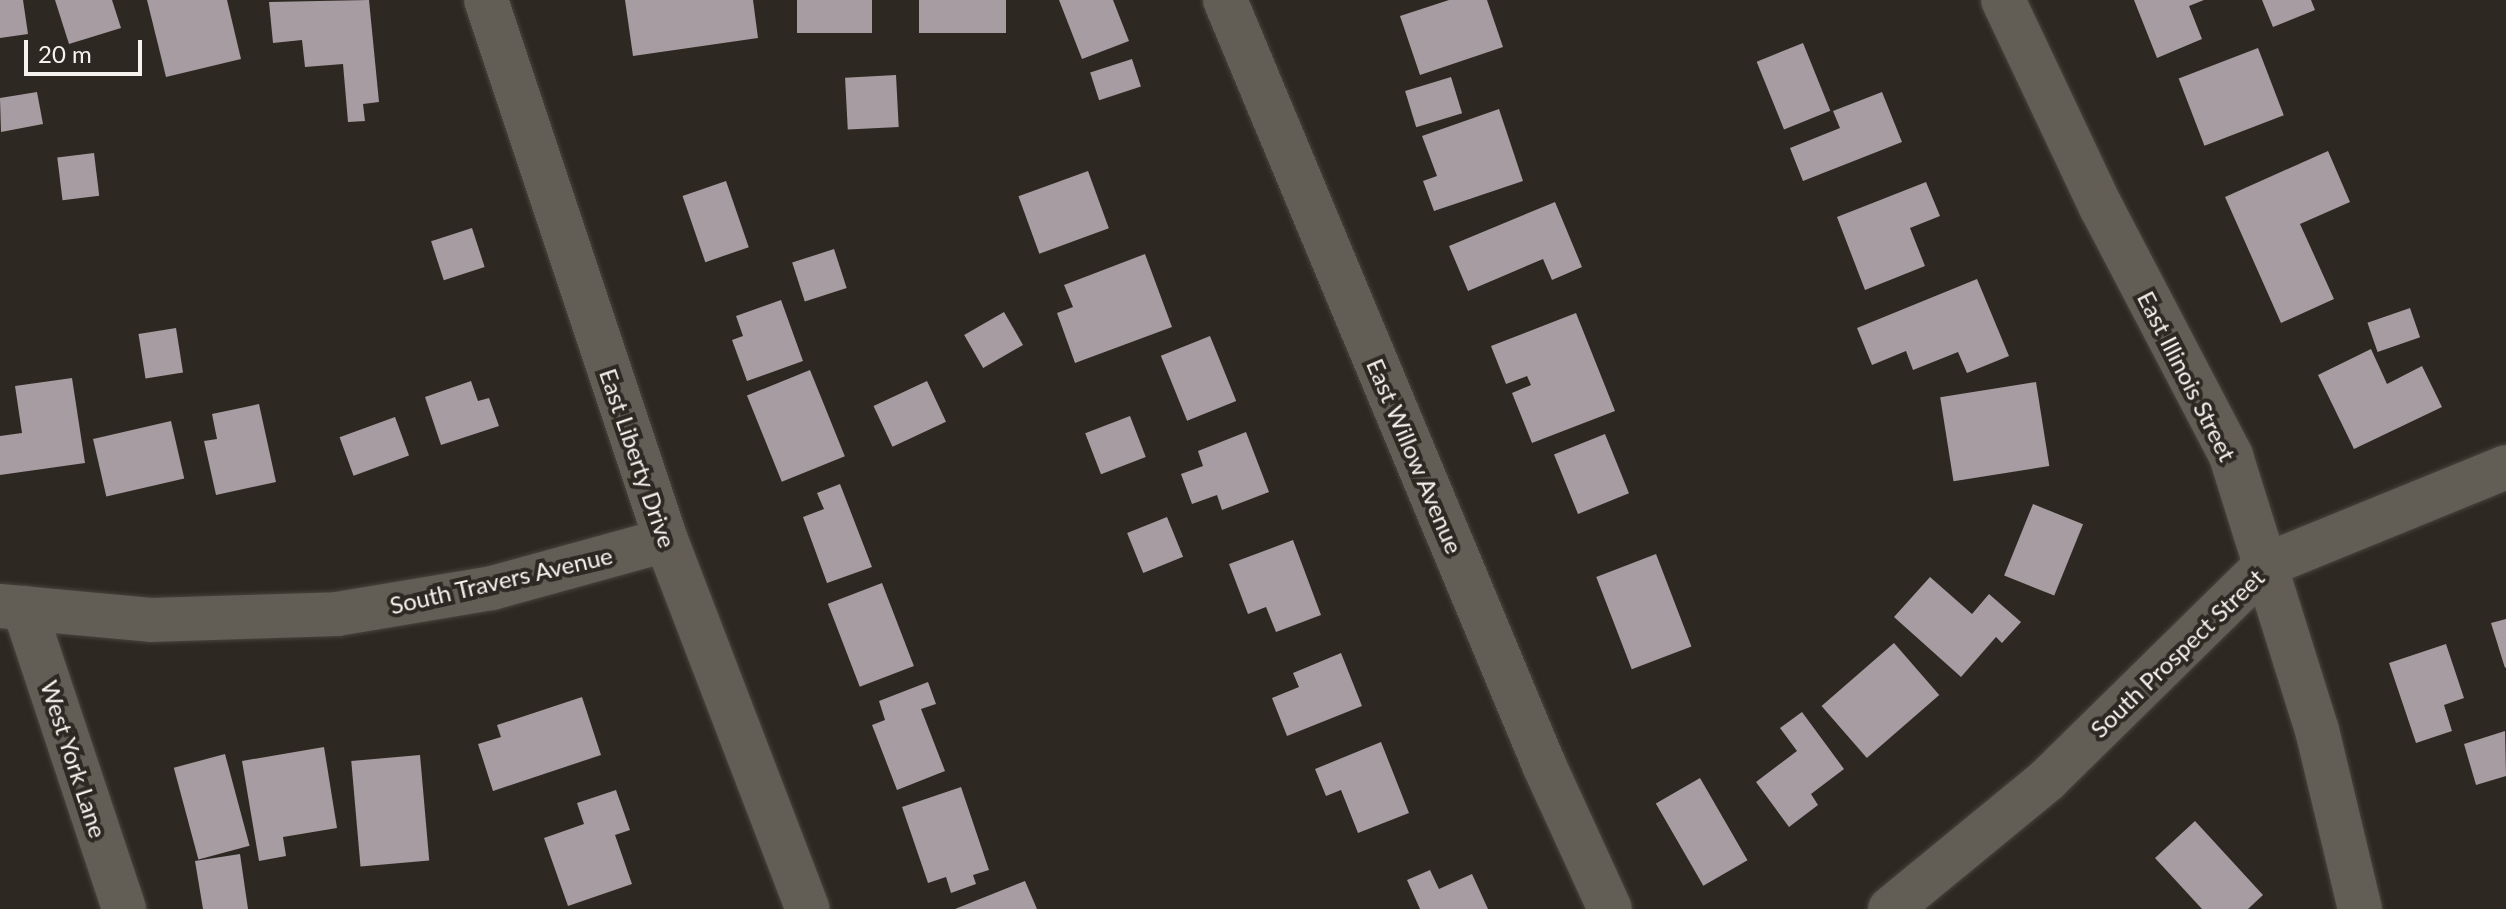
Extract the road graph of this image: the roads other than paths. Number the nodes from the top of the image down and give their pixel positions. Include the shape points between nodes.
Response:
1 (486, 0) edge
2 (1225, 0) edge
3 (2003, 0) edge
4 (2506, 467) edge
5 (666, 540) junction
6 (2266, 565) junction
7 (12, 607) edge
8 (124, 909) edge
9 (808, 909) edge
10 (1610, 909) edge
11 (1890, 909) edge
12 (2360, 909) edge

1 - 5 street, East Liberty Drive
2 - 10 street, East Willow Avenue via 1544,765
3 - 6 street, East Illinois Street via 2101,207 2231,456
4 - 6 street, South Prospect Street
5 - 7 street, South Travers Avenue via 492,588 337,614 150,620
5 - 9 street, East Liberty Drive
6 - 11 street, South Prospect Street via 2047,780
6 - 12 street, East Illinois Street via 2317,730
7 - 8 street, West York Lane

